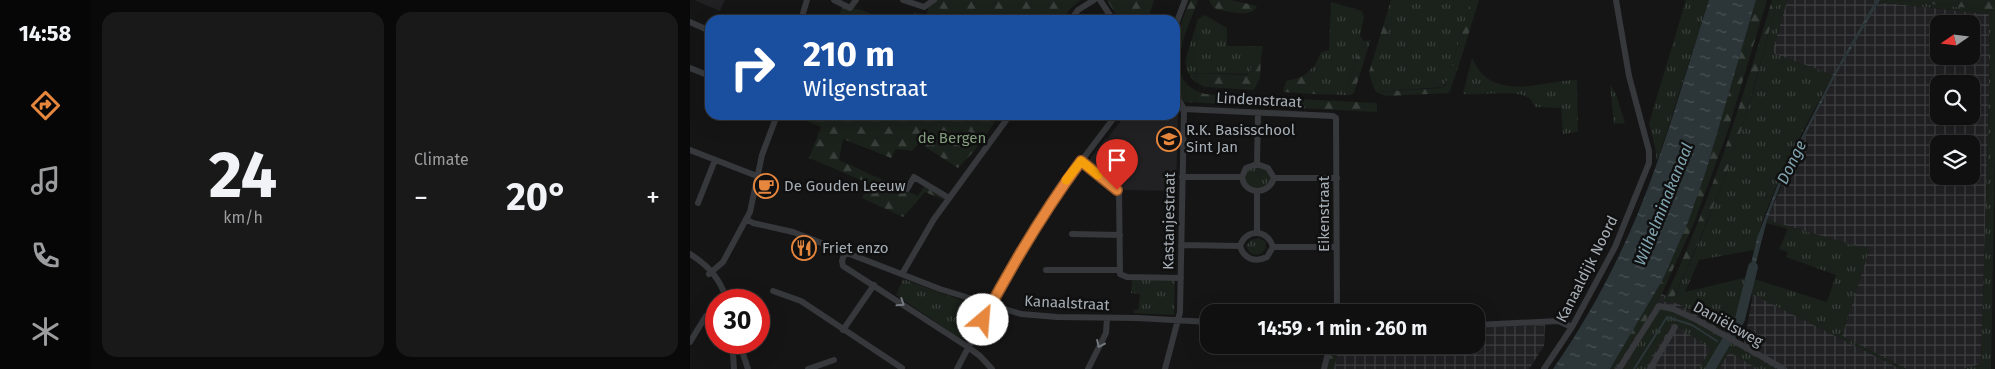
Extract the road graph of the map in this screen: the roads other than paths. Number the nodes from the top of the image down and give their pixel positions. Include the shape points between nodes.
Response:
1 (807, 0) edge
2 (834, 0) edge
3 (856, 0) edge
4 (903, 0) edge
5 (934, 0) edge
6 (1094, 0) edge
7 (1100, 0) edge
8 (1185, 0) edge
9 (1616, 0) edge
10 (802, 15) edge
11 (1074, 15) edge
12 (1110, 15) edge
13 (1179, 15) edge
14 (690, 22) edge
15 (705, 29) edge
16 (690, 68) edge
17 (705, 74) edge
18 (1180, 102) edge
19 (1180, 108) edge
20 (1184, 109) junction
21 (1258, 113) junction
22 (1334, 116) joint
23 (775, 120) edge
24 (1006, 120) edge
25 (1112, 120) edge
26 (690, 150) edge
27 (715, 160) junction
28 (1081, 161) junction
29 (1257, 164) junction
30 (757, 176) junction
31 (1182, 177) junction
32 (1242, 178) junction
33 (1274, 178) junction
34 (1337, 178) junction
35 (907, 189) dead end
36 (1257, 191) junction
37 (949, 198) junction
38 (698, 203) dead end
39 (746, 220) junction
40 (1257, 233) junction
41 (1072, 234) dead end
42 (1120, 235) junction
43 (1181, 245) junction
44 (1240, 246) junction
45 (1273, 247) junction
46 (1336, 248) junction
47 (845, 252) junction
48 (693, 256) edge
49 (1046, 270) dead end
50 (1119, 270) junction
51 (711, 273) junction
52 (902, 274) junction
53 (1181, 278) junction
54 (874, 285) junction
55 (718, 289) edge
56 (723, 289) edge
57 (773, 290) dead end
58 (1337, 304) edge
59 (990, 306) junction
60 (705, 318) edge
61 (1107, 318) junction
62 (1177, 321) junction
63 (1200, 322) edge
64 (1485, 325) edge
65 (1572, 327) junction
66 (1675, 327) dead end
67 (843, 330) junction
68 (690, 342) edge
69 (968, 347) junction
70 (733, 354) dead end
71 (743, 354) edge
72 (1328, 354) edge
73 (834, 360) dead end
74 (747, 368) edge
75 (902, 368) edge
76 (735, 369) edge
77 (808, 369) edge
78 (957, 369) edge
79 (992, 369) edge
80 (1088, 369) edge
81 (1165, 369) edge
82 (1324, 369) edge
83 (1544, 369) edge
84 (1619, 369) edge
85 (1650, 369) edge
86 (1784, 369) edge

1 - 10 street
2 - 3 street via 850,8
4 - 5 street via 924,7
6 - 11 street
7 - 12 street
8 - 13 street
9 - 65 street, Kanaaldijk Noord via 1649,163 1615,247
14 - 15 street
16 - 17 street
18 - 20 street
19 - 20 street, Lindenstraat
20 - 21 street, Lindenstraat
20 - 31 street, Kastanjestraat
21 - 22 street, Lindenstraat
21 - 29 street
22 - 34 street, Eikenstraat via 1337,121
23 - 30 street
24 - 37 street
25 - 28 street
26 - 27 street
27 - 30 street
27 - 38 street
28 - 42 street via 1119,192
28 - 59 street via 1058,192
29 - 32 street via 1246,168
29 - 33 street via 1268,168
30 - 39 street
31 - 32 street
31 - 43 street, Kastanjestraat
32 - 36 street via 1246,187
33 - 34 street
33 - 36 street via 1270,187
34 - 46 street, Eikenstraat
35 - 37 street via 914,177
36 - 40 street
37 - 52 street
39 - 47 street, Kanaalstraat via 793,232
39 - 51 street via 723,262
40 - 44 street via 1245,237
40 - 45 street via 1266,235
41 - 42 street
42 - 50 street
43 - 44 street
43 - 53 street, Kastanjestraat
44 - 45 street via 1245,256 1255,260 1267,257
45 - 46 street
46 - 58 street, Eikenstraat
47 - 52 street, Kanaalstraat
47 - 54 street via 843,266
48 - 51 street via 701,260
49 - 50 street
50 - 53 street via 1127,277
51 - 55 street
51 - 56 street
52 - 59 street, Kanaalstraat
53 - 62 street, Kastanjestraat
54 - 67 street
54 -> 69 street
57 - 67 street via 801,301
59 - 61 street, Kanaalstraat via 1021,314
59 - 69 street
60 - 68 street
61 - 62 street, Kanaalstraat
61 -> 80 street via 1106,333
62 - 63 street, Kanaalstraat
62 - 81 street, Kastanjestraat
64 - 65 street via 1558,321
65 - 83 street, Kanaaldijk Noord
66 - 85 street
67 - 75 street
69 - 78 street
69 - 79 street
70 - 76 street
71 - 74 street
72 - 82 street
73 - 77 street
74 - 76 street
84 - 86 street, Daniëlsweg via 1659,306 1695,319

